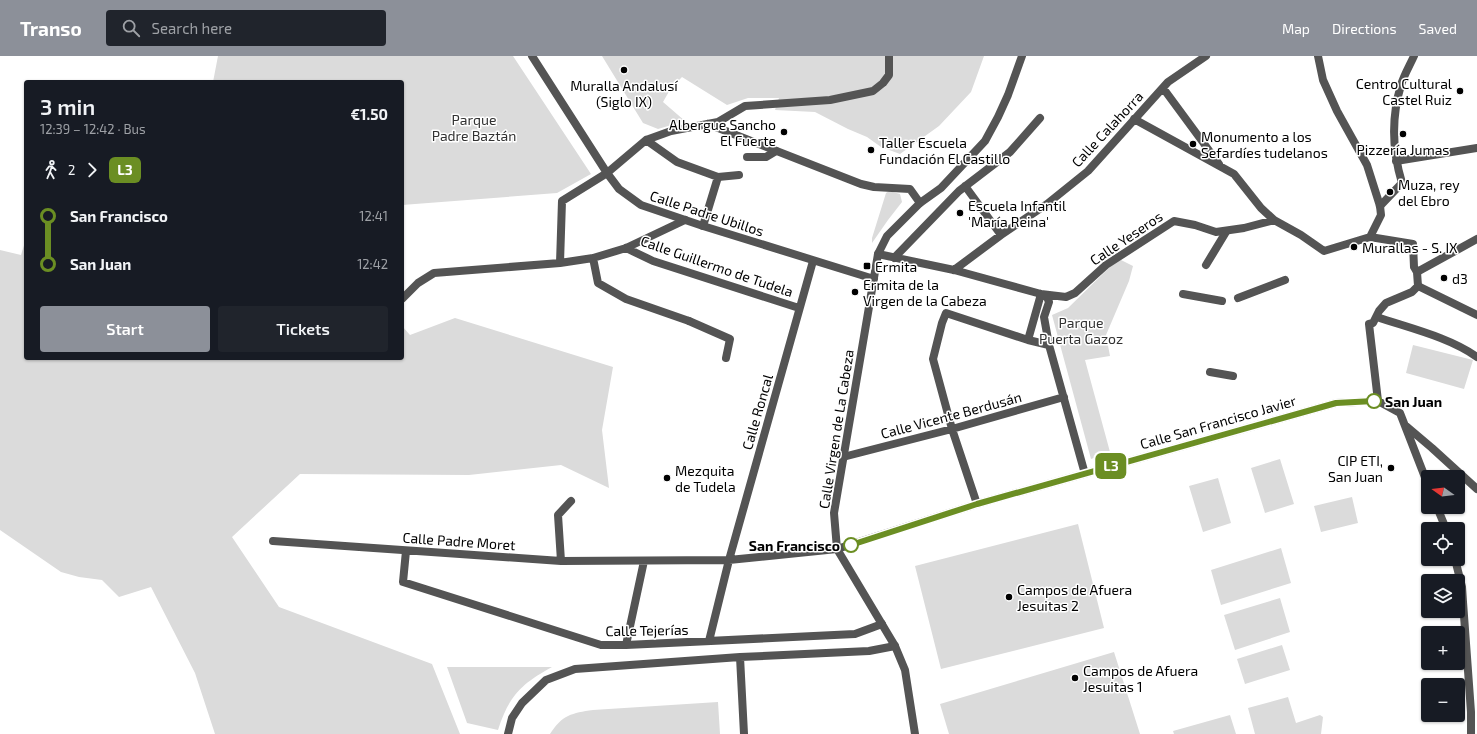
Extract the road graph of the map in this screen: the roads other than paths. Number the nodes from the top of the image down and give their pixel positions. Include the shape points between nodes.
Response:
1 (532, 56) edge
2 (889, 56) edge
3 (1022, 56) edge
4 (1206, 56) edge
5 (1318, 56) edge
6 (1414, 56) edge
7 (1163, 88) junction
8 (1040, 118) dead end
9 (1134, 119) junction
10 (707, 124) junction
11 (646, 140) junction
12 (1477, 148) edge
13 (776, 151) junction
14 (747, 157) dead end
15 (1396, 161) junction
16 (1221, 166) junction
17 (607, 173) junction
18 (739, 175) dead end
19 (718, 177) junction
20 (965, 186) junction
21 (920, 203) junction
22 (1380, 211) junction
23 (685, 220) junction
24 (1274, 220) junction
25 (703, 226) junction
26 (1226, 232) junction
27 (1001, 235) junction
28 (1370, 237) junction
29 (1477, 238) edge
30 (626, 248) junction
31 (878, 254) junction
32 (593, 258) junction
33 (894, 258) junction
34 (812, 261) junction
35 (560, 263) junction
36 (1206, 265) dead end
37 (954, 270) junction
38 (1417, 272) junction
39 (874, 279) junction
40 (1285, 280) dead end
41 (1418, 286) junction
42 (1042, 294) junction
43 (1183, 294) dead end
44 (404, 297) edge
45 (1238, 298) dead end
46 (1222, 301) dead end
47 (799, 308) junction
48 (1477, 315) edge
49 (1377, 317) junction
50 (1028, 340) junction
51 (1049, 345) junction
52 (1477, 357) edge
53 (726, 358) dead end
54 (1210, 372) dead end
55 (1233, 376) dead end
56 (1064, 397) junction
57 (1378, 401) junction
58 (1406, 426) junction
59 (952, 428) junction
60 (843, 456) junction
61 (1422, 470) edge
62 (1085, 474) junction
63 (1477, 489) edge
64 (571, 501) dead end
65 (977, 504) junction
66 (273, 541) dead end
67 (838, 549) junction
68 (406, 551) junction
69 (644, 560) junction
70 (729, 560) junction
71 (561, 561) junction
72 (1457, 566) edge
73 (882, 624) junction
74 (709, 641) junction
75 (626, 645) junction
76 (895, 646) junction
77 (740, 658) junction
78 (508, 734) edge
79 (744, 734) edge
80 (915, 734) edge
81 (1471, 734) edge

1 - 17 street, Calle Padre Ubillos
2 - 10 street via 889,75 873,91 830,100 745,106 718,122
3 - 21 street, Calle Virgen de La Cabeza via 1008,95 985,141 941,188
4 - 7 street, Calle Calahorra
5 - 22 street via 1323,80 1367,165
6 - 15 street via 1401,84 1393,126
7 - 9 street, Calle Calahorra
7 - 16 street
8 - 20 street via 1010,152
9 - 16 street
9 - 27 street, Calle Calahorra via 1088,171 1047,204
10 - 11 street via 671,131
10 - 13 street
11 - 17 street
11 - 19 street via 677,162
12 - 15 street
13 - 14 street via 766,157
13 - 21 street via 861,184 910,189
15 - 22 street via 1402,183
16 - 24 street via 1234,174
17 - 23 street, Calle Padre Ubillos via 619,189 641,205
17 - 35 street via 562,201
18 - 19 street
19 - 25 street
20 - 27 street
20 - 33 street
21 - 31 street, Calle Virgen de La Cabeza via 887,236
22 - 28 street
23 - 25 street, Calle Padre Ubillos
23 - 30 street, Calle Guillermo de Tudela
24 - 26 street, Calle Yeseros
24 - 28 street via 1324,251
25 - 34 street, Calle Padre Ubillos
26 - 36 street
26 - 42 street, Calle Yeseros via 1216,232 1174,221 1106,265 1075,293 1066,297
27 - 37 street, Calle Calahorra
28 - 38 street via 1413,244 1414,267
29 - 38 street
30 - 32 street, Calle Guillermo de Tudela
30 - 47 street, Calle Guillermo de Tudela via 653,261
31 - 33 street, Calle Yeseros
31 - 39 street, Calle Virgen de La Cabeza
32 - 35 street, Calle Guillermo de Tudela
32 - 53 street via 598,282 626,299 730,339
33 - 37 street, Calle Yeseros
34 - 39 street, Calle Padre Ubillos
34 - 47 street, Calle Roncal
35 - 44 street, Calle Guillermo de Tudela via 434,273 418,283
37 - 42 street, Calle Yeseros
38 - 41 street
39 - 60 street, Calle Virgen de La Cabeza
40 - 45 street
41 - 48 street
41 - 49 street via 1412,292 1386,304
42 - 50 street
42 - 51 street via 1049,302 1044,317
43 - 46 street
47 - 70 street, Calle Roncal
49 - 52 street via 1423,332 1467,350
49 - 57 street via 1369,324
50 - 51 street
50 - 59 street via 946,313 933,359
51 - 56 street
54 - 55 street
56 - 59 street, Calle Vicente Berdusán
56 - 62 street
57 - 58 street via 1400,413
57 - 62 street, Calle San Francisco Javier via 1336,403
58 - 61 street
58 - 63 street
59 - 60 street, Calle Vicente Berdusán
59 - 65 street
60 - 67 street, Calle Virgen de La Cabeza via 834,512
62 - 65 street, Calle San Francisco Javier
64 - 71 street via 558,515
65 - 67 street, Calle San Francisco Javier
66 - 68 street, Calle Padre Moret
67 - 70 street, Calle Padre Moret
67 - 73 street, Calle Virgen de La Cabeza
68 - 71 street, Calle Padre Moret
68 - 75 street, Calle Tejerías via 403,582 601,645
69 - 70 street, Calle Padre Moret
69 - 71 street, Calle Padre Moret
69 - 75 street
70 - 74 street, Calle Roncal
72 - 81 street via 1462,587
73 - 74 street, Calle Tejerías via 855,634
73 - 76 street, Calle Virgen de La Cabeza
74 - 75 street, Calle Tejerías
76 - 77 street via 869,651
76 - 80 street, Calle Virgen de La Cabeza via 905,670
77 - 78 street via 574,669 546,680 522,703 512,718
77 - 79 street

